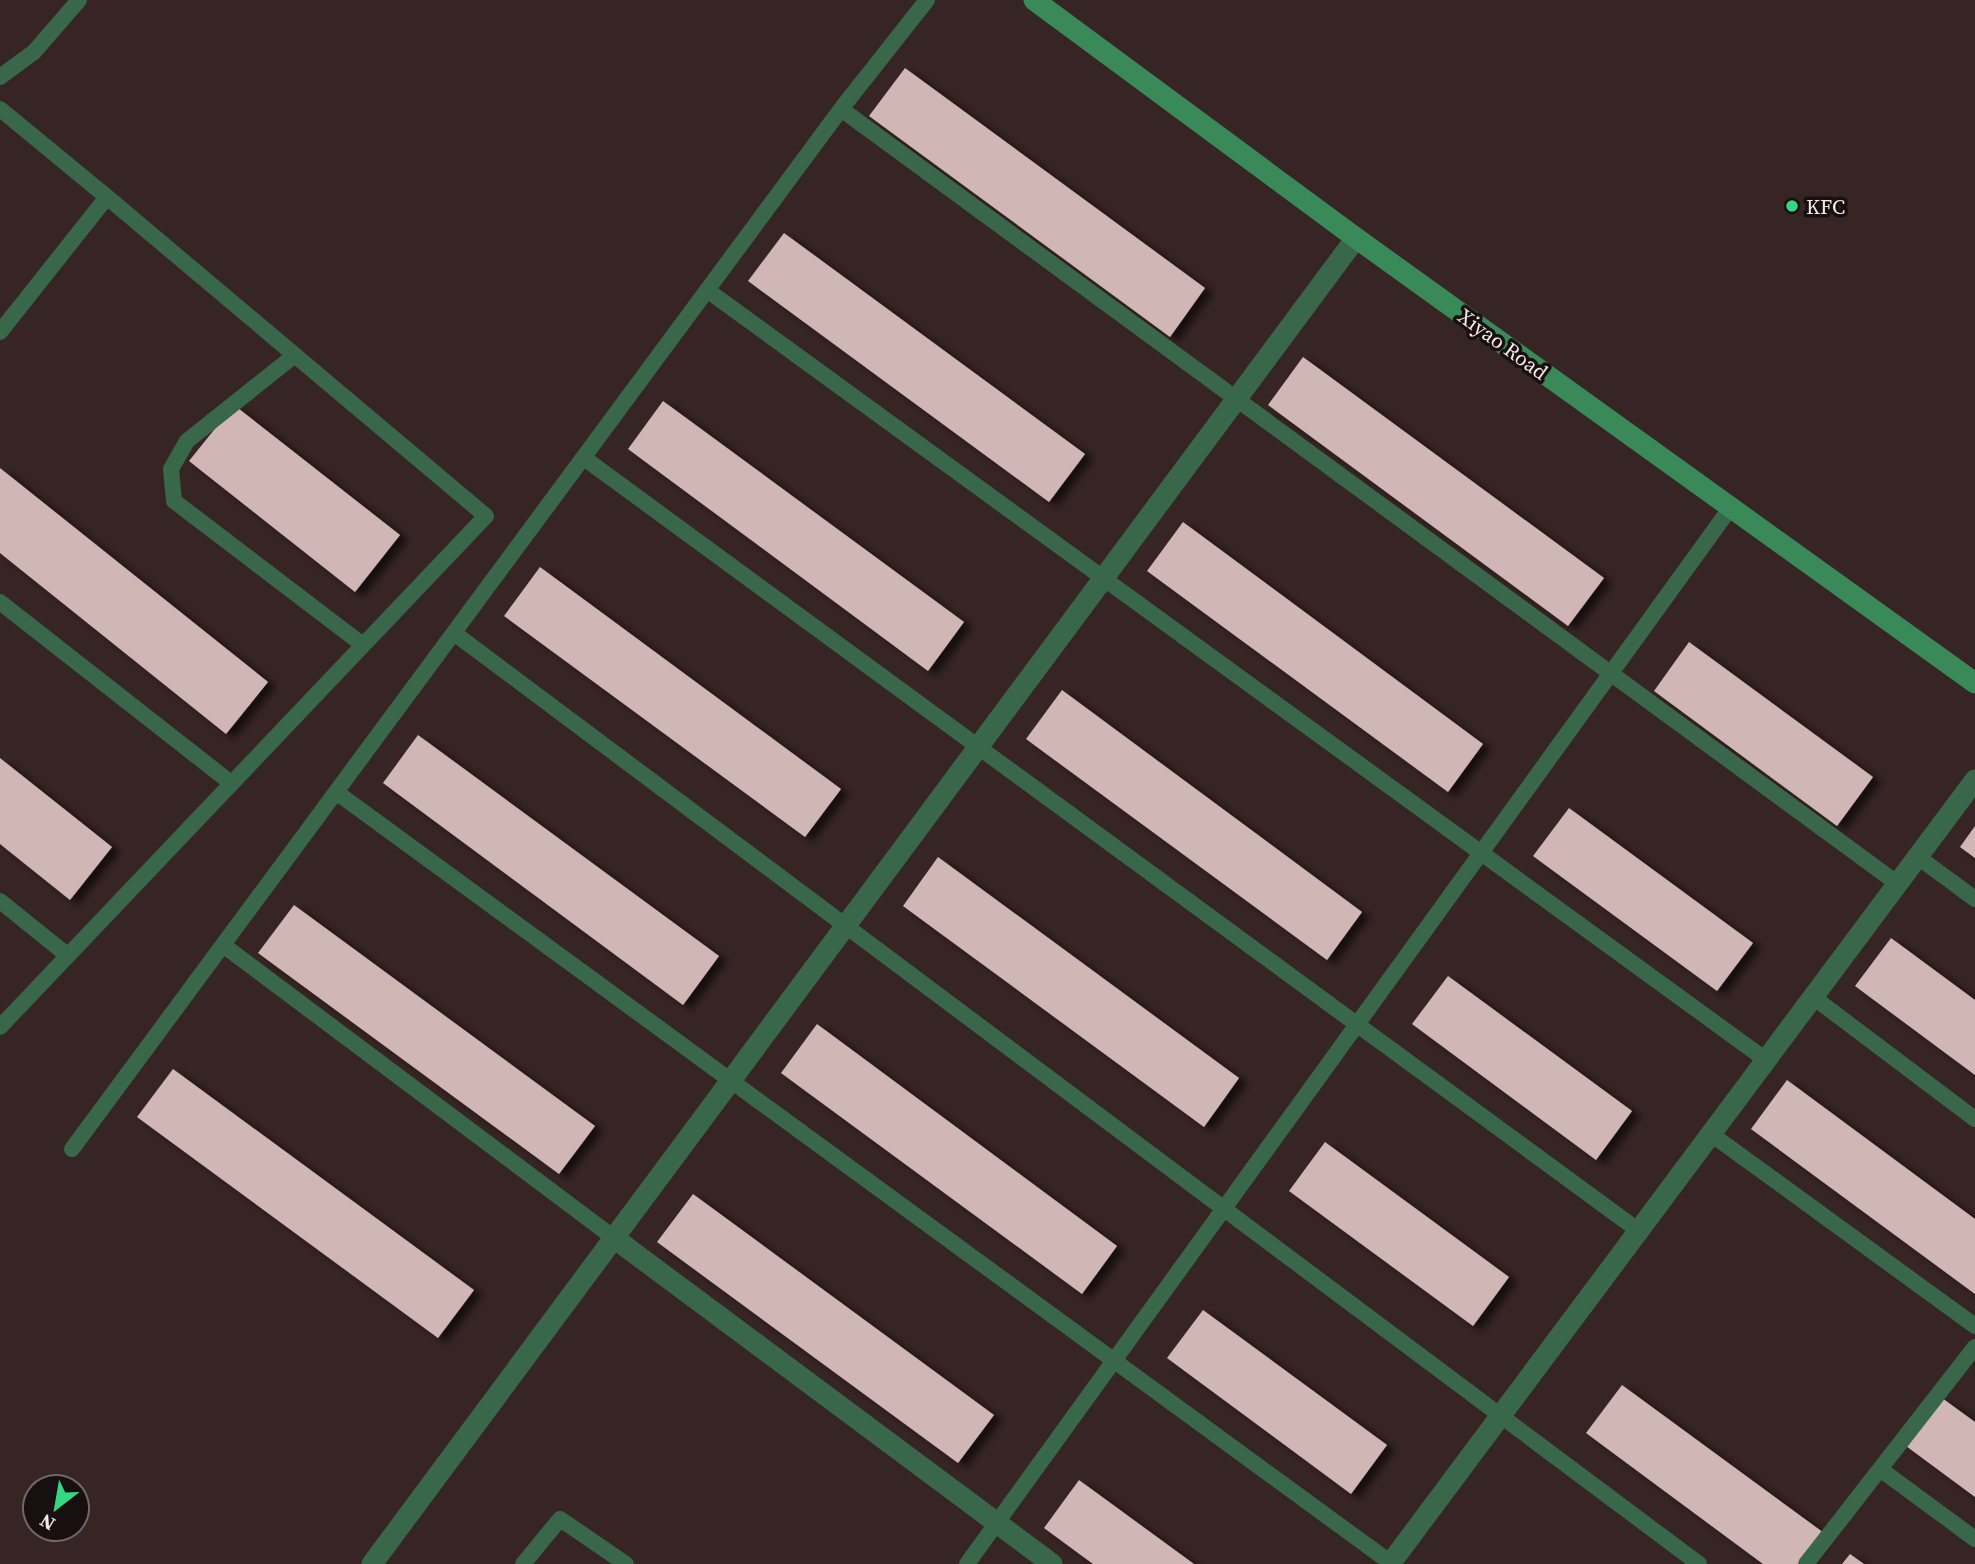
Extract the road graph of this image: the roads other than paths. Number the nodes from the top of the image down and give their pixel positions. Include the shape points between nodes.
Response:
1 (79, 0) edge
2 (927, 0) edge
3 (1034, 0) edge
4 (0, 77) edge
5 (0, 109) edge
6 (841, 109) junction
7 (107, 197) junction
8 (1356, 238) junction
9 (707, 290) junction
10 (0, 332) edge
11 (295, 355) junction
12 (1236, 399) junction
13 (583, 458) junction
14 (1731, 507) junction
15 (1104, 578) junction
16 (0, 602) edge
17 (454, 633) junction
18 (363, 645) junction
19 (1611, 673) junction
20 (1975, 683) edge
21 (978, 747) junction
22 (1975, 780) edge
23 (231, 783) junction
24 (336, 792) junction
25 (1482, 852) junction
26 (1918, 857) junction
27 (1898, 884) junction
28 (1975, 899) edge
29 (0, 901) edge
30 (846, 926) junction
31 (223, 945) junction
32 (67, 955) junction
33 (1813, 997) junction
34 (1357, 1024) junction
35 (0, 1027) edge
36 (1766, 1060) junction
37 (731, 1081) junction
38 (1975, 1119) edge
39 (1711, 1134) junction
40 (72, 1149) dead end
41 (1224, 1208) junction
42 (1639, 1231) junction
43 (614, 1238) junction
44 (1975, 1326) edge
45 (1975, 1347) edge
46 (1114, 1361) junction
47 (1502, 1415) junction
48 (1880, 1469) junction
49 (997, 1523) junction
50 (1975, 1539) edge
51 (1391, 1563) edge
52 (372, 1564) edge
53 (523, 1564) edge
54 (626, 1564) edge
55 (967, 1564) edge
56 (1052, 1564) edge
57 (1699, 1564) edge
58 (1806, 1564) edge

1 - 4 lane via 34,52
2 - 6 lane
3 - 8 street, Xiyao Road
5 - 7 lane
6 - 9 lane
6 - 12 lane
7 - 10 lane
7 - 11 lane
8 - 12 street
8 - 14 street, Xiyao Road
9 - 13 lane
9 - 15 lane
11 - 18 lane via 486,516
11 - 18 lane via 187,441 171,469 174,502
12 - 15 street
12 - 19 lane
13 - 17 lane
13 - 21 lane
14 - 19 lane
14 - 20 street, Xiyao Road
15 - 21 street
15 - 25 lane
16 - 23 lane
17 - 24 lane
17 - 30 lane
18 - 23 lane
19 - 25 lane
19 - 27 lane
21 - 30 street
21 - 34 lane
22 - 26 street
23 - 32 lane
24 - 31 lane
24 - 37 lane
25 - 34 lane
25 - 36 lane
26 - 27 street
26 - 28 lane
27 - 33 street
29 - 32 lane
30 - 37 street
30 - 41 lane
31 - 40 lane
31 - 43 lane
32 - 35 lane
33 - 36 street
33 - 38 lane
34 - 41 lane
34 - 42 lane
36 - 39 street
37 - 43 street
37 - 46 lane
39 - 42 street
39 - 44 lane
41 - 46 lane
41 - 47 lane
42 - 47 street
43 - 49 street
43 - 52 street
45 - 48 lane
46 - 49 lane
46 - 51 lane
47 - 51 street
47 - 57 lane
48 - 50 lane
48 - 58 lane
49 - 55 lane
49 - 56 street
53 - 54 lane via 560,1519

